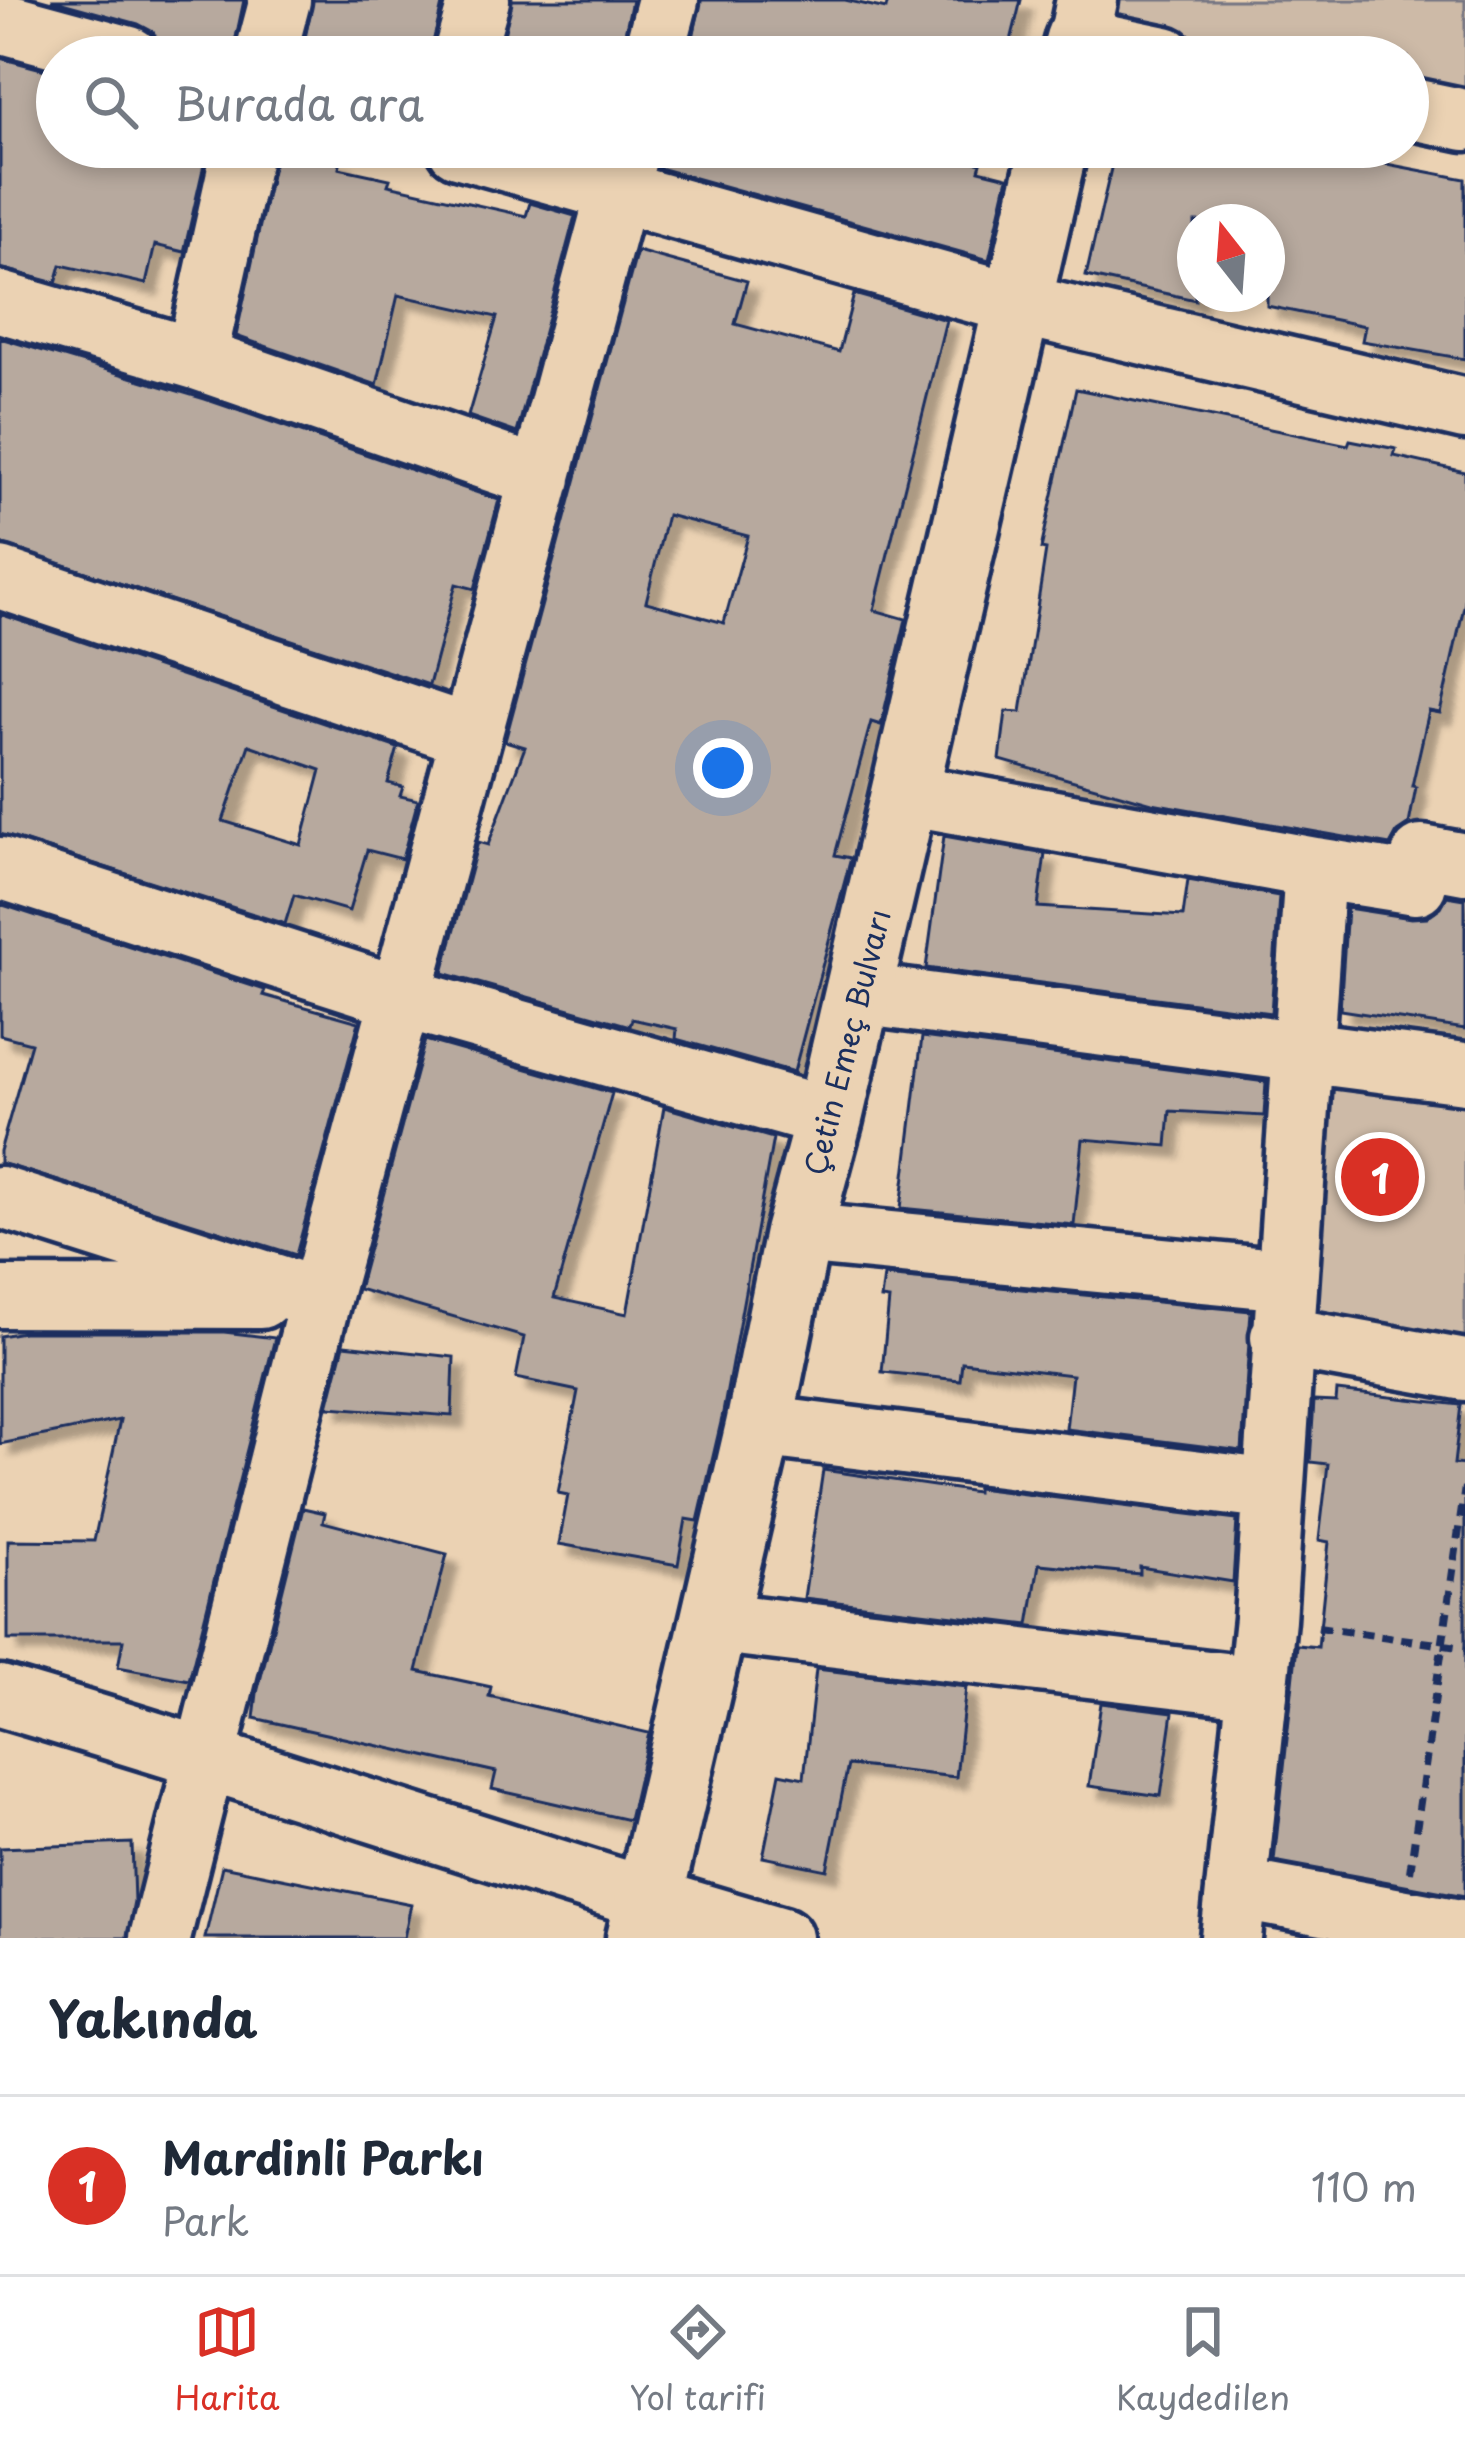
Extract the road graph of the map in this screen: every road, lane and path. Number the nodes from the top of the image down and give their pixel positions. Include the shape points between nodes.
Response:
1 (280, 0) edge
2 (478, 0) edge
3 (668, 0) edge
4 (0, 22) edge
5 (52, 36) edge
6 (271, 36) edge
7 (469, 36) edge
8 (659, 36) edge
9 (1429, 112) edge
10 (1465, 120) edge
11 (238, 168) edge
12 (1049, 168) edge
13 (623, 169) edge
14 (0, 302) edge
15 (1017, 304) junction
16 (196, 358) junction
17 (1465, 409) edge
18 (541, 478) junction
19 (0, 578) edge
20 (471, 736) junction
21 (904, 794) junction
22 (1465, 864) edge
23 (0, 868) edge
24 (1315, 868) junction
25 (858, 994) junction
26 (400, 997) junction
27 (1305, 1051) junction
28 (1465, 1073) edge
29 (829, 1118) junction
30 (0, 1198) edge
31 (798, 1233) junction
32 (0, 1298) edge
33 (320, 1299) junction
34 (1283, 1309) junction
35 (1465, 1370) edge
36 (759, 1426) junction
37 (1465, 1487) edge
38 (1273, 1490) junction
39 (1264, 1619) junction
40 (711, 1622) junction
41 (1442, 1644) junction
42 (1465, 1648) edge
43 (1258, 1688) junction
44 (0, 1696) edge
45 (208, 1756) junction
46 (1234, 1914) edge
47 (645, 1919) edge
48 (1403, 1919) junction
49 (1465, 1931) edge
50 (160, 1938) edge
51 (782, 1938) edge

1 - 6 street
2 - 7 street
3 - 8 street
4 - 5 street
9 - 10 street
11 - 16 street
12 - 15 main road, Çetin Emeç Bulvarı
13 - 15 street
13 - 18 street
14 - 16 street
15 - 17 street
15 - 21 main road, Çetin Emeç Bulvarı
16 - 18 street
18 - 20 street
19 - 20 street
20 - 26 street
21 - 24 street
21 - 25 main road, Çetin Emeç Bulvarı
22 - 24 street via 1422,856 1416,884
23 - 26 street
24 - 27 street
25 - 27 street
25 - 29 main road, Çetin Emeç Bulvarı
26 - 29 street
26 - 33 street
27 - 28 street
27 - 34 street
29 - 31 main road, Çetin Emeç Bulvarı
30 - 33 street
31 - 34 street
31 - 36 main road, Çetin Emeç Bulvarı
32 - 33 street
33 - 45 street
34 - 35 street
34 - 38 street
36 - 38 street
36 - 40 main road, Çetin Emeç Bulvarı
37 - 41 path
38 - 39 street
39 - 41 path
39 - 43 street
40 - 43 street
40 - 47 main road, Çetin Emeç Bulvarı
41 - 42 path
41 - 48 path
43 - 46 street
44 - 45 street
45 - 47 street
45 - 50 street
46 - 48 street
47 - 51 street
48 - 49 street

